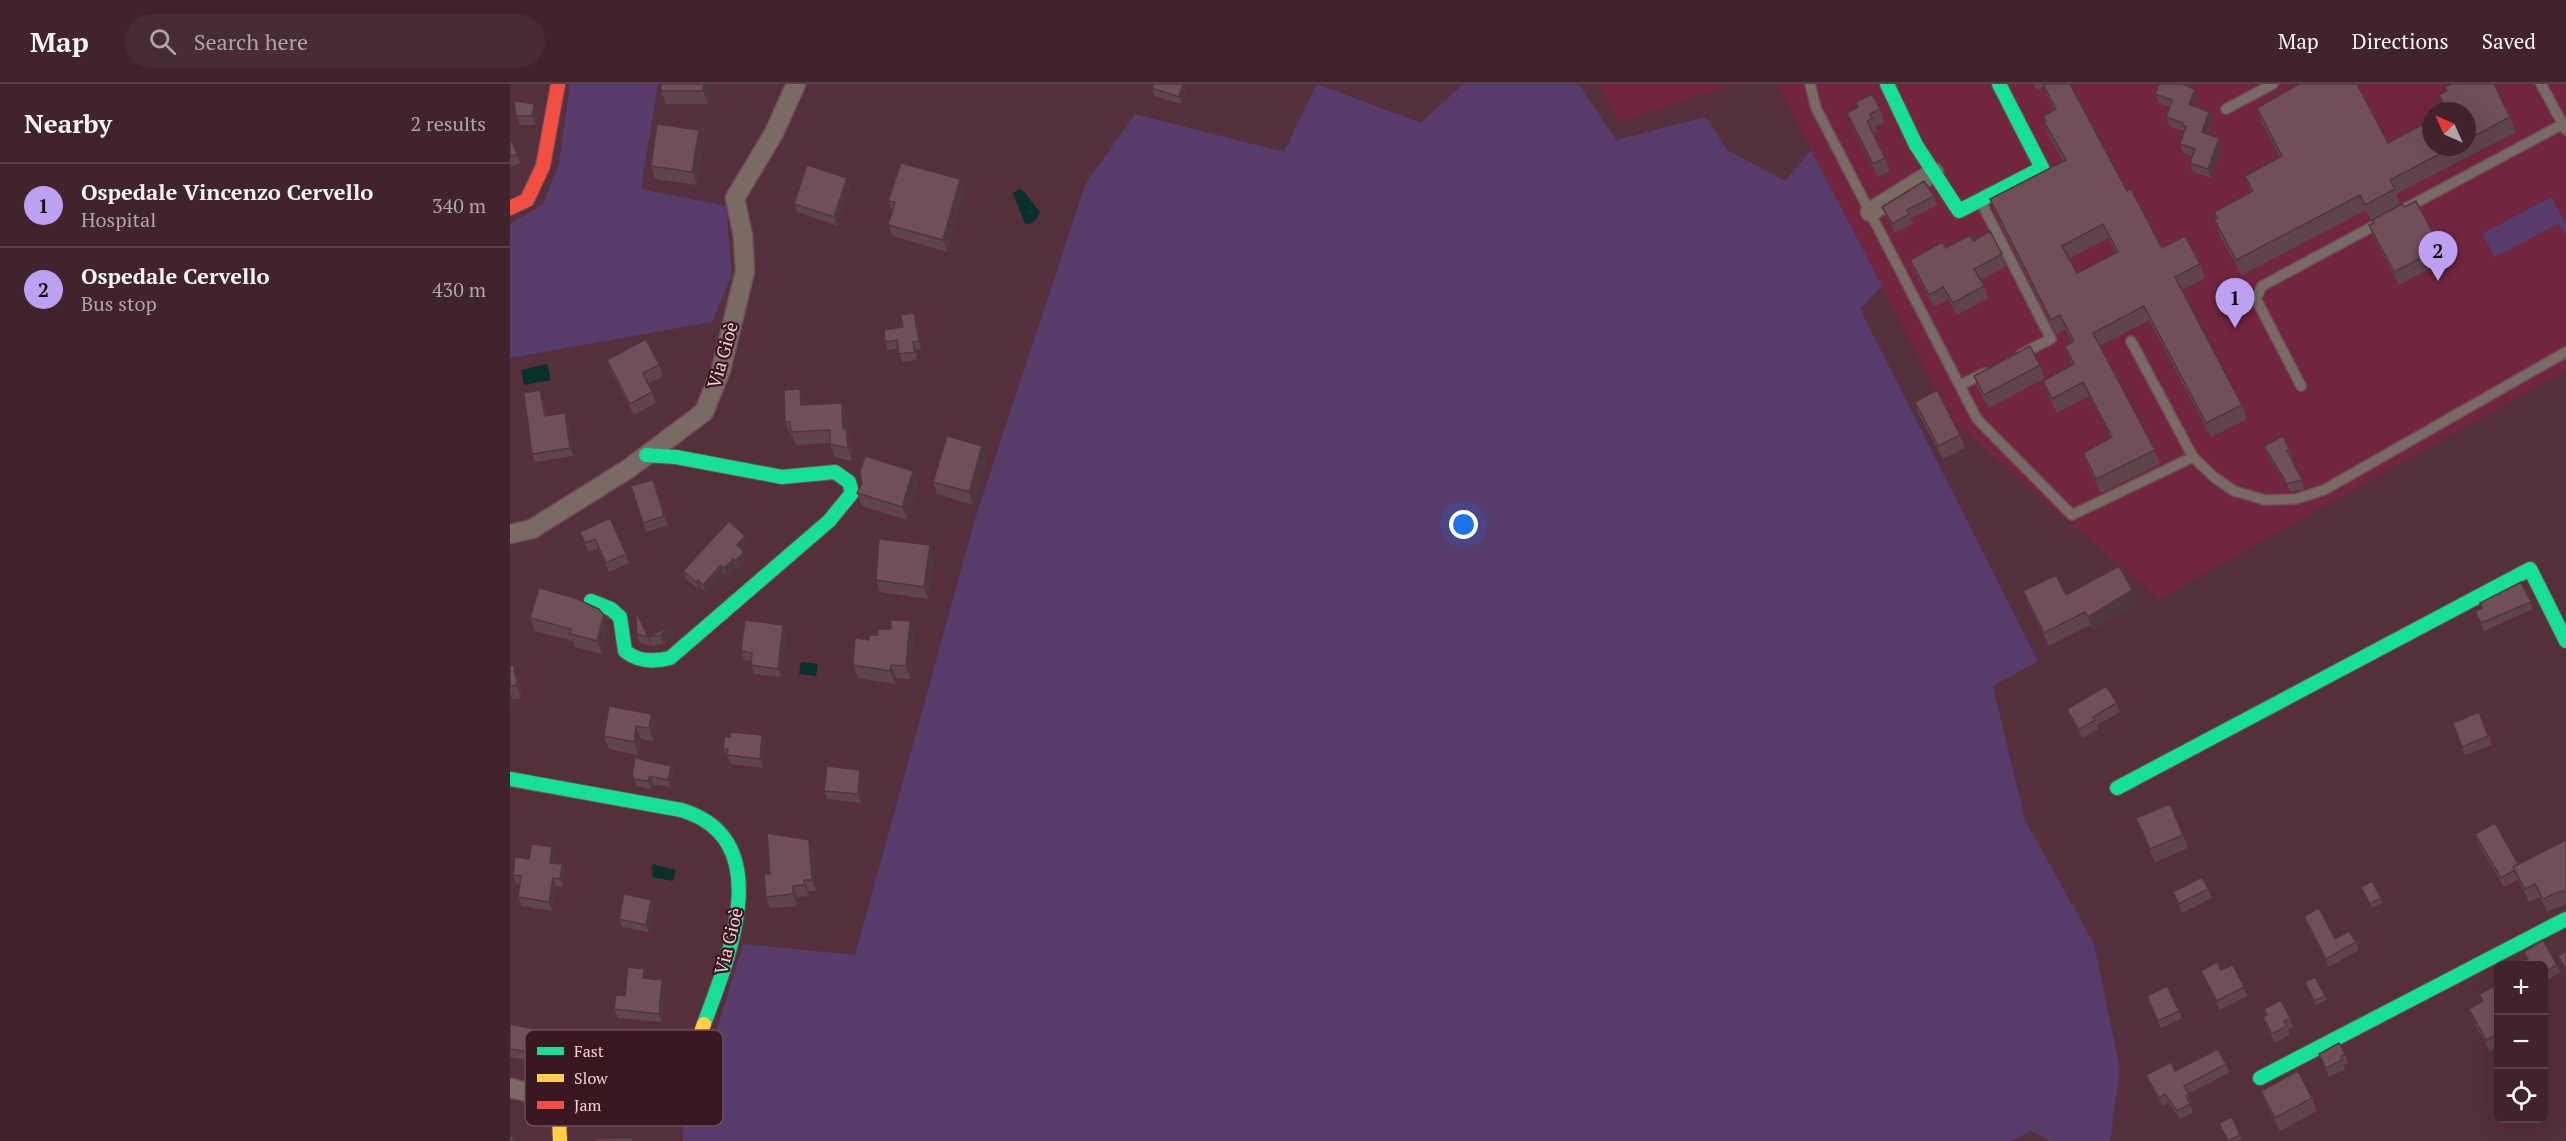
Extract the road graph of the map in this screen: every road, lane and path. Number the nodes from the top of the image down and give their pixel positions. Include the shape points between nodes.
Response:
1 (558, 84) edge
2 (796, 84) edge
3 (1810, 84) edge
4 (1887, 84) edge
5 (1999, 84) edge
6 (2273, 84) edge
7 (2541, 84) edge
8 (2226, 109) dead end
9 (2565, 127) edge
10 (1934, 172) junction
11 (1980, 200) junction
12 (510, 208) edge
13 (1870, 212) junction
14 (2397, 213) edge
15 (2386, 219) edge
16 (2132, 341) dead end
17 (2566, 352) edge
18 (2010, 360) edge
19 (1990, 370) edge
20 (1960, 385) junction
21 (2301, 386) dead end
22 (646, 455) junction
23 (2193, 457) junction
24 (510, 534) edge
25 (591, 601) dead end
26 (2566, 641) edge
27 (510, 779) edge
28 (2117, 788) dead end
29 (2566, 919) edge
30 (701, 1030) edge
31 (2260, 1078) dead end
32 (510, 1088) edge
33 (525, 1091) edge
34 (561, 1126) edge
35 (560, 1141) edge

1 - 12 street via 543,166 527,200
2 - 22 street, Via Gioè via 774,133 735,198 745,271 722,370 704,412
3 - 13 lane via 1816,108
4 - 10 street via 1916,145
5 - 11 street via 2043,168
6 - 8 lane
7 - 9 lane
9 - 14 lane
10 - 11 street via 1959,211
10 - 13 street
11 - 18 lane via 2051,339
13 - 20 lane
15 - 21 lane via 2262,286 2256,299
16 - 23 lane
17 - 23 lane via 2324,490 2296,499 2265,500 2234,491
19 - 20 lane
20 - 23 lane via 1977,419 2072,515
22 - 24 street, Via Gioè via 532,530
22 - 25 street via 782,477 835,472 849,482 852,493 829,521 670,658 635,659 625,651 621,615
26 - 28 street via 2530,569
27 - 30 street, Via Gioè via 579,789 694,814 713,824 727,840 736,859 738,909
29 - 31 street
32 - 33 street
34 - 35 street

